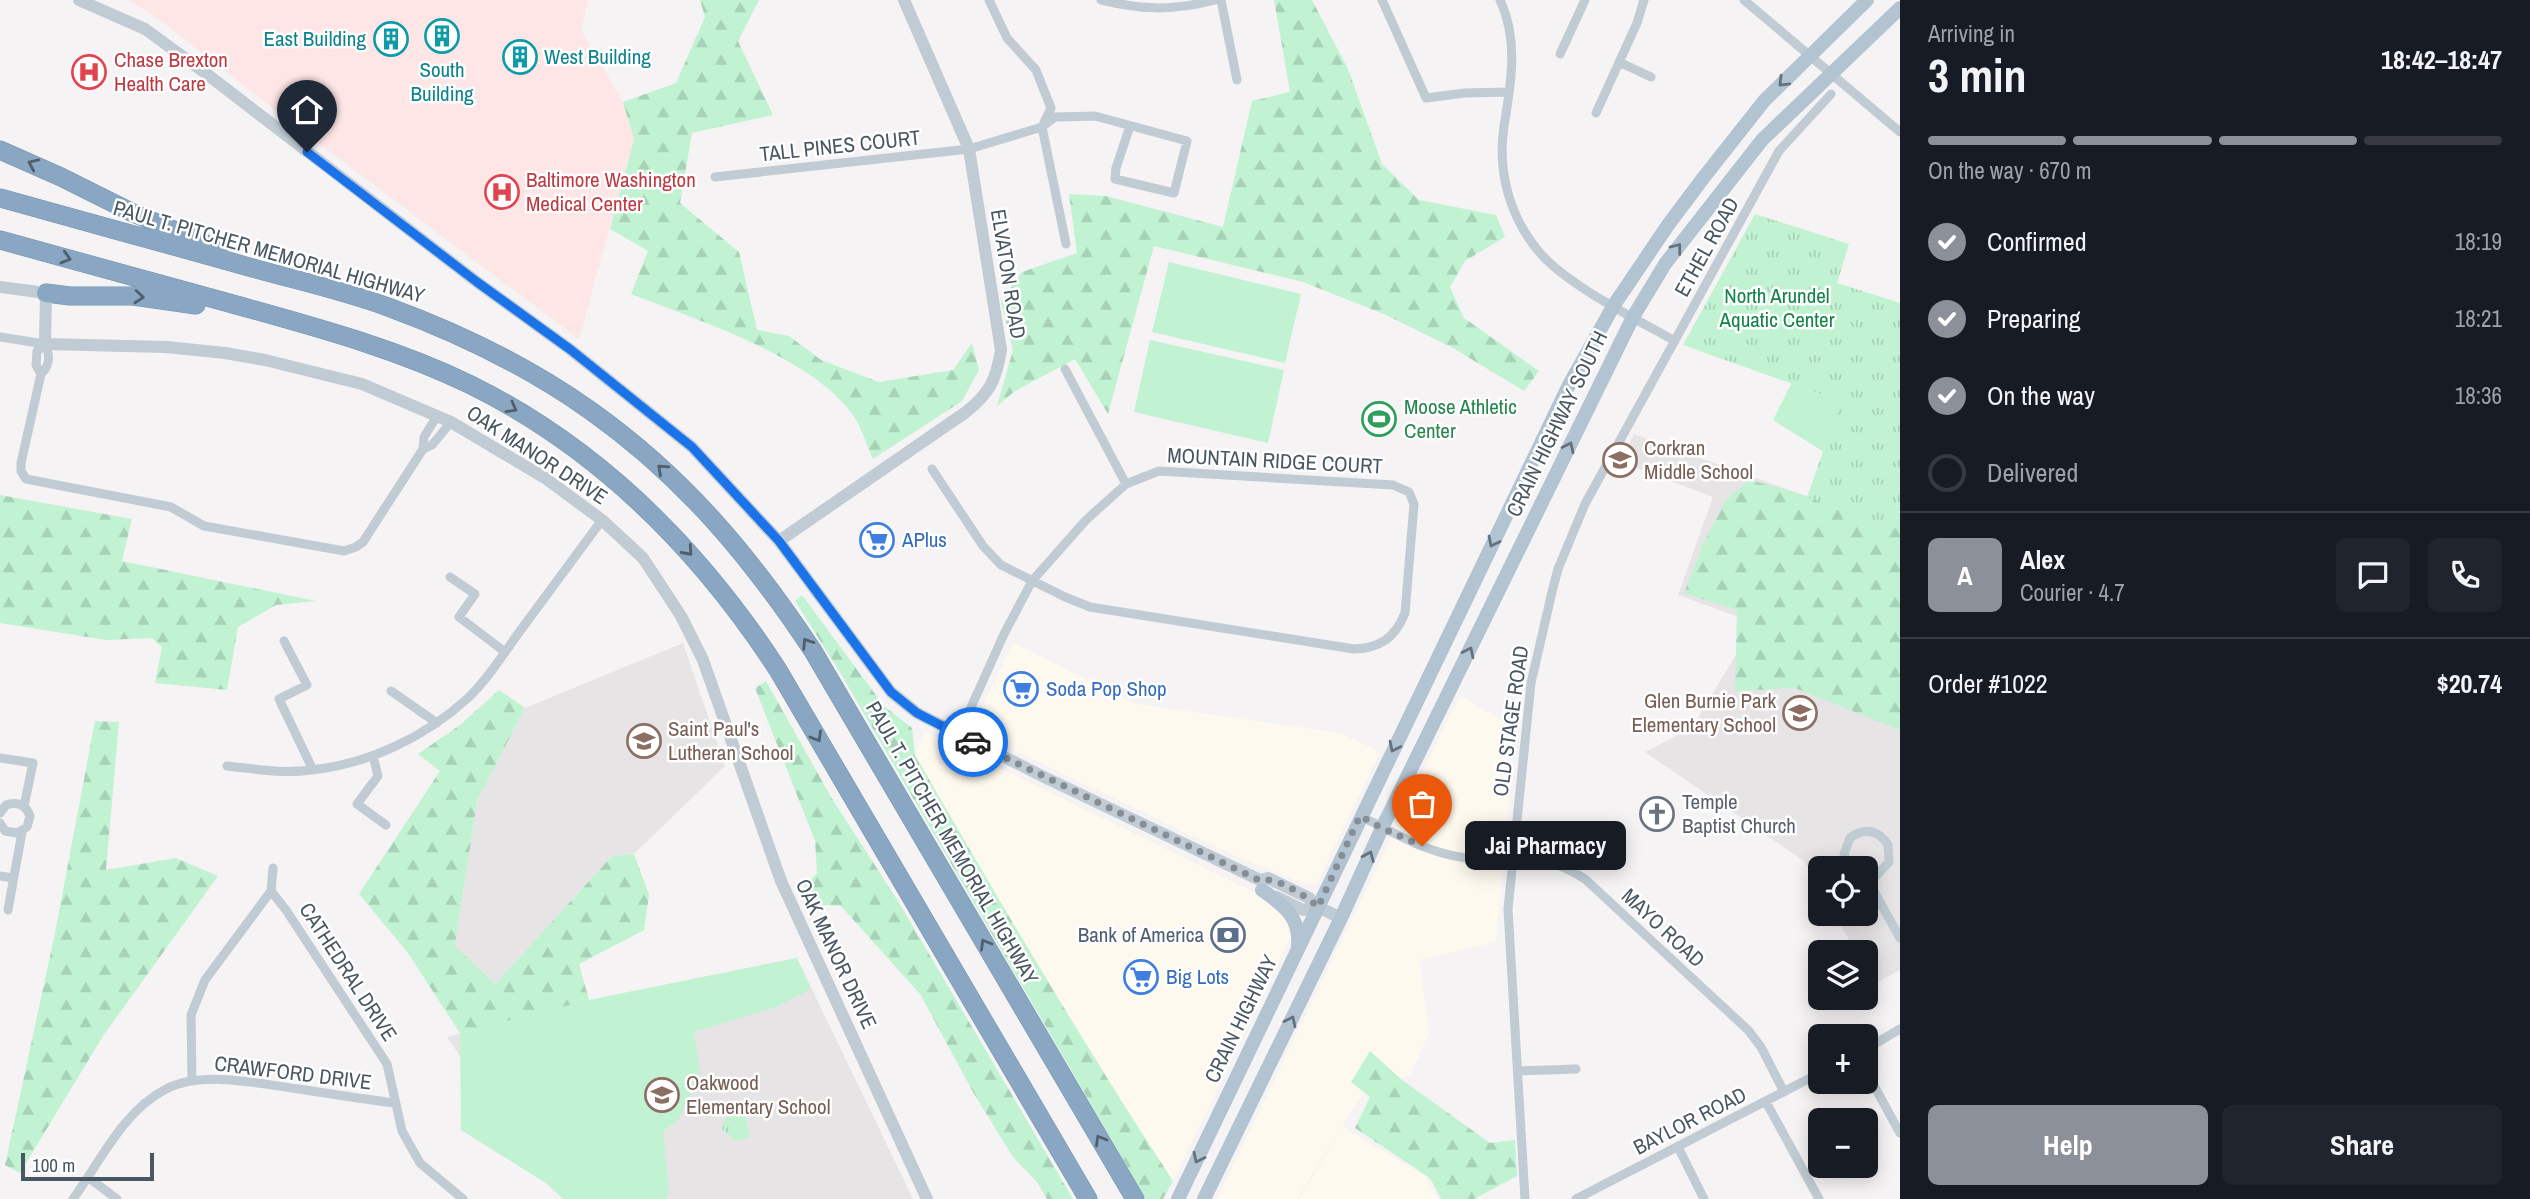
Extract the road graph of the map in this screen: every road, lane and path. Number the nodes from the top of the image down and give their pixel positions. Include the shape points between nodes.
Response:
1 (79, 0) edge
2 (904, 0) edge
3 (989, 0) edge
4 (1101, 0) edge
5 (1215, 0) edge
6 (1221, 0) edge
7 (1382, 0) edge
8 (1500, 0) edge
9 (1585, 0) edge
10 (1644, 0) edge
11 (1744, 0) edge
12 (1867, 0) edge
13 (1900, 8) edge
14 (1560, 54) dead end
15 (1810, 57) junction
16 (1619, 62) junction
17 (1829, 74) junction
18 (1651, 77) dead end
19 (1237, 80) dead end
20 (1509, 92) junction
21 (1831, 94) dead end
22 (1596, 113) dead end
23 (1130, 126) junction
24 (1042, 127) junction
25 (1900, 132) edge
26 (1762, 140) junction
27 (969, 149) junction
28 (0, 150) edge
29 (1779, 151) junction
30 (715, 177) dead end
31 (0, 198) edge
32 (0, 240) edge
33 (1066, 244) dead end
34 (0, 287) edge
35 (46, 293) junction
36 (347, 294) junction
37 (1614, 305) junction
38 (1633, 317) junction
39 (0, 337) edge
40 (1675, 341) junction
41 (45, 344) junction
42 (1665, 360) joint
43 (1065, 369) dead end
44 (471, 386) junction
45 (437, 416) junction
46 (451, 422) junction
47 (423, 449) junction
48 (932, 469) dead end
49 (1126, 484) junction
50 (602, 520) junction
51 (779, 541) junction
52 (450, 577) dead end
53 (1032, 581) junction
54 (284, 641) dead end
55 (505, 652) junction
56 (391, 691) dead end
57 (437, 723) junction
58 (958, 734) junction
59 (373, 756) junction
60 (0, 758) edge
61 (227, 766) dead end
62 (313, 770) junction
63 (24, 806) junction
64 (0, 813) edge
65 (1360, 816) junction
66 (0, 823) edge
67 (386, 825) dead end
68 (1382, 828) junction
69 (22, 832) junction
70 (1845, 856) edge
71 (1342, 857) joint
72 (1512, 858) junction
73 (273, 868) dead end
74 (1878, 873) edge
75 (0, 876) edge
76 (13, 878) junction
77 (1261, 885) junction
78 (271, 891) junction
79 (1878, 899) edge
80 (1318, 907) junction
81 (8, 910) dead end
82 (1341, 918) junction
83 (1900, 938) edge
84 (1298, 949) junction
85 (1900, 1029) edge
86 (1878, 1042) edge
87 (1576, 1069) dead end
88 (1518, 1071) junction
89 (1808, 1079) edge
90 (192, 1081) junction
91 (1784, 1092) junction
92 (1878, 1093) edge
93 (1766, 1102) junction
94 (394, 1103) junction
95 (1900, 1133) edge
96 (1678, 1147) junction
97 (89, 1178) junction
98 (458, 1198) edge
99 (73, 1199) edge
100 (117, 1199) edge
101 (927, 1199) edge
102 (1088, 1199) edge
103 (1135, 1199) edge
104 (1178, 1199) edge
105 (1204, 1199) edge
106 (1525, 1199) edge
107 (1576, 1199) edge
108 (1704, 1199) edge
109 (1819, 1199) edge

1 - 51 street via 145,29 571,350 692,447
2 - 27 street, ELVATON ROAD
3 - 24 street via 1007,38 1036,70 1051,108
4 - 5 street via 1153,9 1187,8
6 - 19 street
7 - 20 street via 1426,98
8 - 20 street via 1512,52
9 - 14 street
10 - 16 street
11 - 15 street
12 - 15 main road, CRAIN HIGHWAY SOUTH
13 - 17 main road, CRAIN HIGHWAY SOUTH
15 - 17 street
15 -> 37 main road, CRAIN HIGHWAY SOUTH via 1764,101 1668,225
16 - 18 street
16 - 22 street
17 - 25 street
17 - 26 main road, CRAIN HIGHWAY SOUTH
20 - 37 street via 1502,169 1514,212 1543,257
21 - 29 street, ETHEL ROAD
23 - 23 street, TALL PINES COURT via 1187,141 1174,193 1115,179
23 - 24 street, TALL PINES COURT via 1096,116 1055,117
24 - 27 street, TALL PINES COURT
24 - 33 street
26 - 29 street
38 -> 26 main road, CRAIN HIGHWAY SOUTH via 1665,264
27 - 30 street, TALL PINES COURT
27 - 51 street, ELVATON ROAD via 1001,350 993,384 966,412
36 -> 28 highway via 187,236
29 - 40 street, ETHEL ROAD
31 - 36 highway, PAUL T. PITCHER MEMORIAL HIGHWAY
32 -> 44 highway via 348,337
34 - 35 street
35 - 41 street
35 -> 44 highway via 133,296 216,308 372,349
103 -> 36 highway, PAUL T. PITCHER MEMORIAL HIGHWAY via 813,651 748,558 676,481 590,411 486,349
37 - 38 street
37 -> 65 main road, CRAIN HIGHWAY SOUTH via 1569,385
38 - 40 street
68 -> 38 main road, CRAIN HIGHWAY SOUTH
39 - 41 street, OAK MANOR DRIVE
40 - 42 street, ETHEL ROAD
41 - 45 street, OAK MANOR DRIVE via 166,347 265,360 362,384
41 - 47 street via 37,351 41,374 23,453 21,471 26,479 171,507 204,526 349,551 363,542
42 - 72 street, OLD STAGE ROAD via 1585,504 1558,569 1531,682
43 - 49 street
44 -> 102 highway via 524,415 611,477 687,549 746,622
45 - 46 street, OAK MANOR DRIVE
45 - 47 street
46 - 47 street
46 - 50 street, OAK MANOR DRIVE via 545,478
48 - 53 street, MOUNTAIN RIDGE COURT via 983,546 1001,565
49 - 53 street via 1086,520
49 - 53 street, MOUNTAIN RIDGE COURT via 1159,471 1393,485 1409,492 1414,504 1405,613 1399,629 1370,649 1354,649 1090,607
50 - 55 street
50 - 101 street, OAK MANOR DRIVE via 643,558 703,660 781,881
51 - 58 street via 891,692 917,713
52 - 55 street via 475,594 459,617
53 - 58 street
54 - 62 street via 307,685 279,699
55 - 57 street via 469,697
56 - 57 street
57 - 59 street
58 - 77 street
59 - 62 street
59 - 67 street via 378,776 357,804
60 - 63 street via 33,763
61 - 62 street
63 - 64 street via 12,803
63 - 69 street via 30,822
65 - 68 street, MAYO ROAD
65 - 71 main road, CRAIN HIGHWAY SOUTH
66 - 69 street via 5,831
68 - 72 street, MAYO ROAD via 1457,857
82 -> 68 main road, CRAIN HIGHWAY SOUTH
69 - 76 street
70 - 74 street via 1850,838 1865,831 1877,833 1888,845 1890,856
71 - 80 main road, CRAIN HIGHWAY
72 - 88 street, OLD STAGE ROAD via 1508,909
72 - 91 street, MAYO ROAD via 1552,863 1585,879 1748,1030
73 - 78 street, CATHEDRAL DRIVE
75 - 76 street
76 - 81 street
77 - 80 street via 1268,878
77 - 84 main road via 1293,916
78 - 90 street via 205,980 191,1015
78 - 94 street, CATHEDRAL DRIVE via 387,1064
79 - 83 street
80 - 82 street
80 - 84 main road, CRAIN HIGHWAY
105 -> 82 main road
84 -> 104 main road, CRAIN HIGHWAY
85 - 86 street
87 - 88 street
88 - 106 street, OLD STAGE ROAD
89 - 91 street, BAYLOR ROAD
90 - 94 street, CRAWFORD DRIVE via 230,1080
90 - 97 street, CRAWFORD DRIVE via 166,1088 139,1109 109,1144
91 - 93 street, BAYLOR ROAD
92 - 95 street
93 - 96 street, BAYLOR ROAD
93 - 109 street
94 - 98 street, CATHEDRAL DRIVE via 402,1131 420,1163
96 - 107 street, BAYLOR ROAD
96 - 108 street
97 - 99 street, CRAWFORD DRIVE
97 - 100 street

